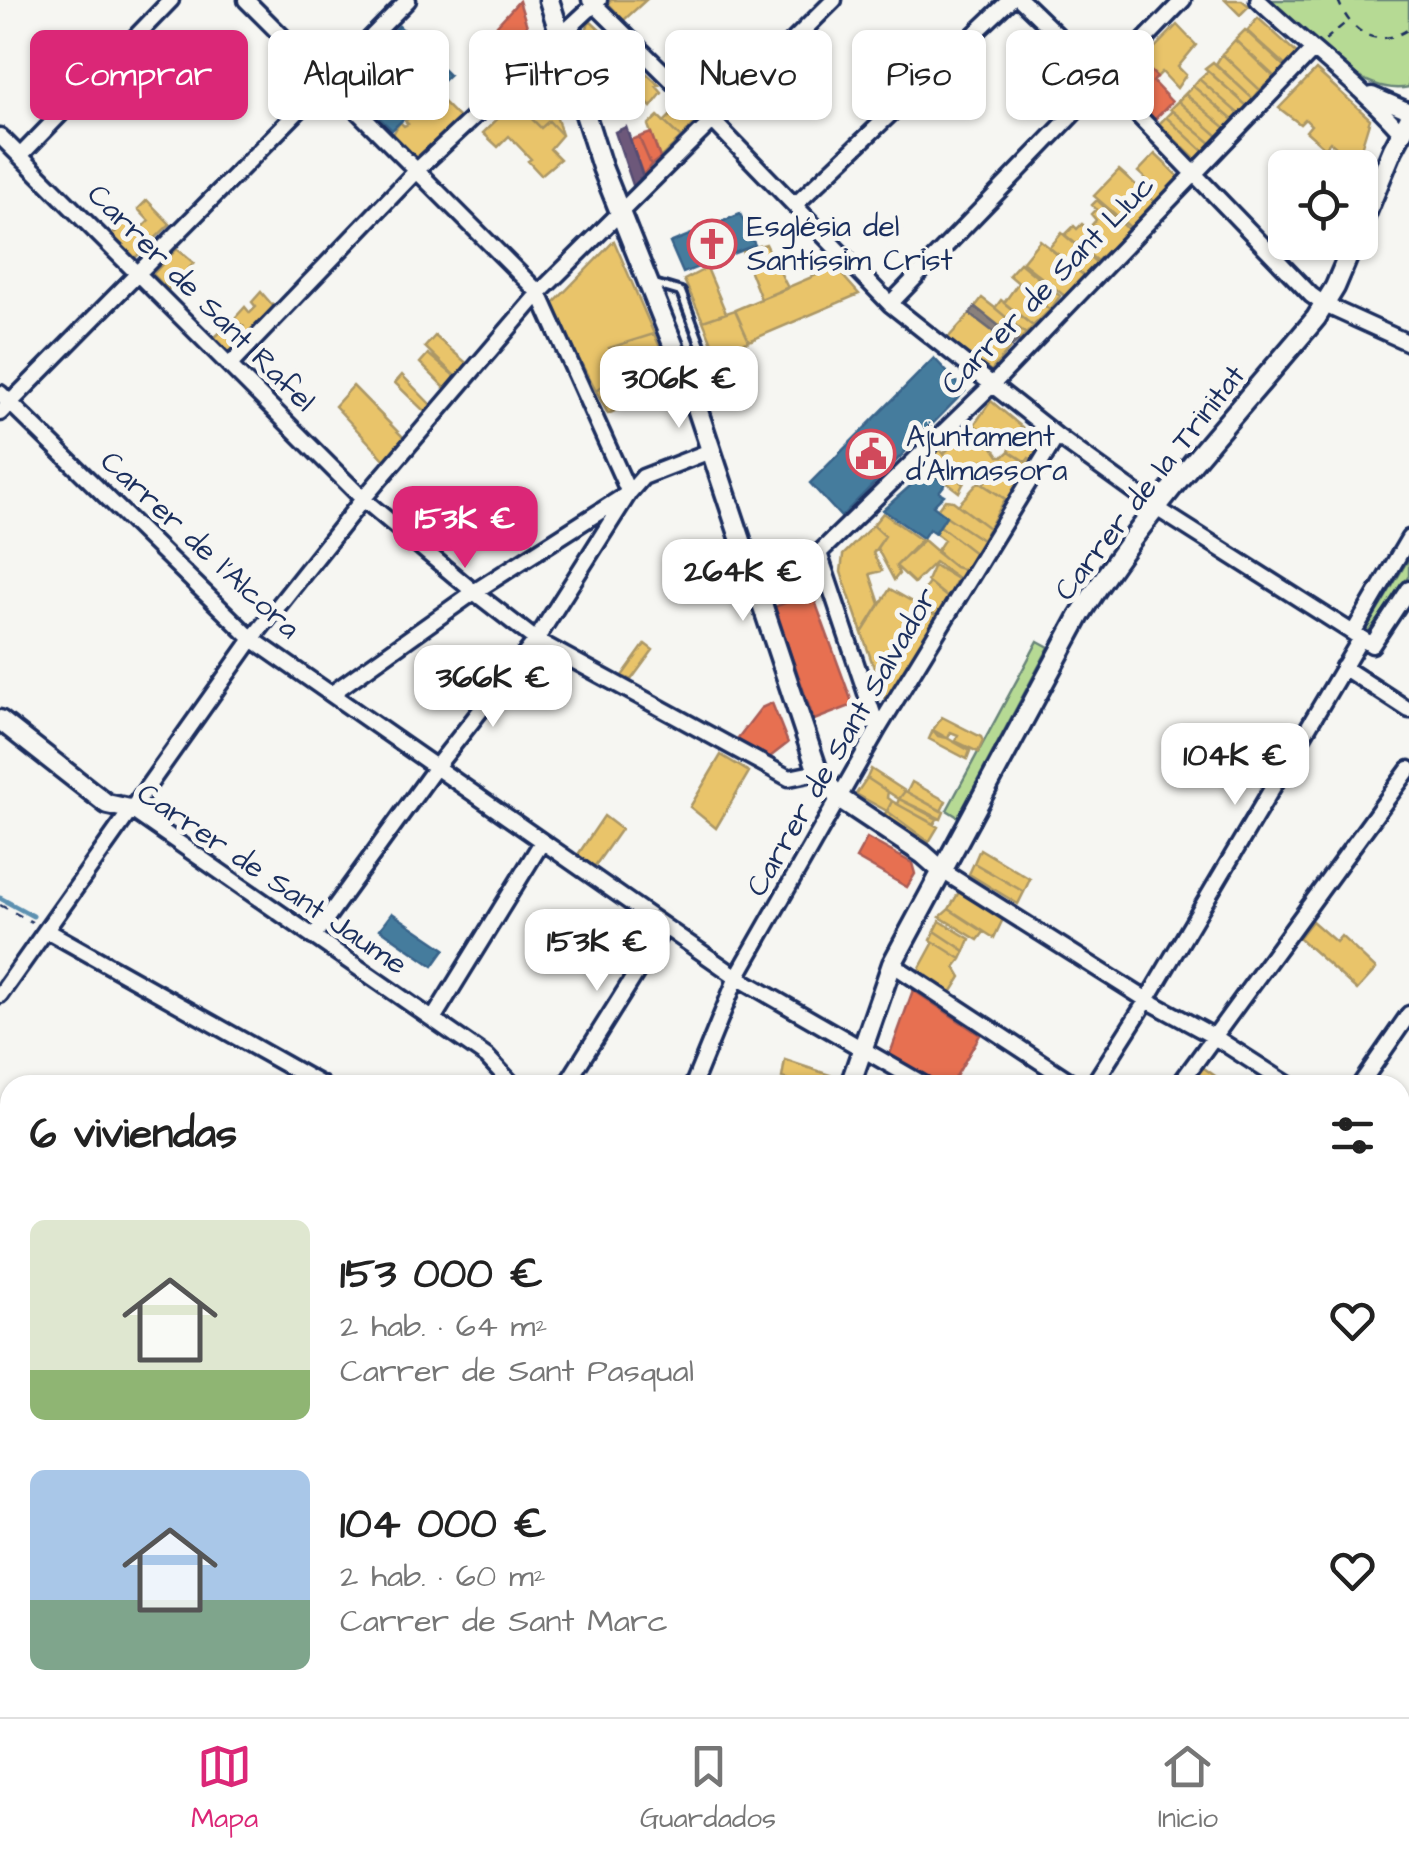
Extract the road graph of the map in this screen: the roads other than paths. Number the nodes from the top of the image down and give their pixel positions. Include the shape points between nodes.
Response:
1 (170, 0) edge
2 (246, 0) edge
3 (408, 0) edge
4 (549, 0) edge
5 (834, 0) edge
6 (1010, 0) edge
7 (1020, 0) edge
8 (1183, 0) edge
9 (1258, 0) edge
10 (595, 2) edge
11 (276, 30) edge
12 (378, 30) edge
13 (558, 30) edge
14 (569, 30) edge
15 (1052, 30) edge
16 (1153, 30) edge
17 (1312, 51) junction
18 (1366, 93) junction
19 (1409, 111) edge
20 (289, 120) edge
21 (367, 120) edge
22 (472, 120) edge
23 (588, 120) edge
24 (1066, 120) edge
25 (1143, 120) edge
26 (714, 122) junction
27 (1405, 126) edge
28 (0, 136) edge
29 (20, 156) junction
30 (417, 170) junction
31 (1194, 172) junction
32 (1378, 187) edge
33 (795, 204) junction
34 (620, 214) junction
35 (1346, 260) edge
36 (138, 273) junction
37 (648, 282) junction
38 (539, 292) junction
39 (890, 304) junction
40 (1325, 305) junction
41 (1409, 343) edge
42 (230, 365) junction
43 (710, 367) dead end
44 (992, 385) junction
45 (3, 403) edge
46 (1057, 436) junction
47 (712, 455) junction
48 (629, 493) junction
49 (364, 500) junction
50 (1158, 509) junction
51 (1409, 538) edge
52 (822, 578) dead end
53 (1409, 589) edge
54 (474, 592) junction
55 (836, 605) junction
56 (252, 639) junction
57 (1362, 639) junction
58 (536, 640) junction
59 (1343, 667) junction
60 (330, 694) junction
61 (1409, 710) edge
62 (0, 720) edge
63 (878, 729) junction
64 (436, 768) junction
65 (1409, 769) edge
66 (818, 772) junction
67 (838, 798) junction
68 (130, 809) junction
69 (542, 842) junction
70 (942, 870) junction
71 (665, 927) junction
72 (46, 930) junction
73 (312, 937) junction
74 (892, 964) junction
75 (737, 978) junction
76 (0, 996) edge
77 (1147, 1000) junction
78 (1409, 1014) edge
79 (433, 1019) junction
80 (1213, 1036) junction
81 (861, 1048) junction
82 (304, 1075) edge
83 (499, 1075) edge
84 (572, 1075) edge
85 (697, 1075) edge
86 (853, 1075) edge
87 (908, 1075) edge
88 (1061, 1075) edge
89 (1099, 1075) edge
90 (1186, 1075) edge
91 (1274, 1075) edge
92 (1367, 1075) edge

1 - 29 street
2 - 11 street
3 - 12 street
4 - 13 street
5 - 26 street
6 - 33 street
7 - 15 street
8 - 16 street
9 - 17 street
10 - 14 street
10 - 26 street
17 - 18 street
17 - 31 street, Carrer de Sant Lluc
18 - 19 street
18 - 27 street
20 - 36 street
21 - 30 street
22 - 30 street
23 - 34 street
24 - 39 street
25 - 31 street
26 - 33 street
26 - 34 street
27 - 32 street
28 - 29 street, Carrer de Sant Rafel
29 - 36 street, Carrer de Sant Rafel
30 - 38 street
30 - 42 street
31 - 40 street
31 - 44 street, Carrer de Sant Lluc
33 - 39 street
34 - 37 street
34 - 38 street
35 - 40 street, Carrer de la Trinitat
36 - 42 street, Carrer de Sant Rafel
36 - 45 street
37 - 43 lane via 681,292
37 - 47 street
38 - 48 street
38 - 49 street
39 - 44 street
40 - 41 street
40 - 50 street, Carrer de la Trinitat
42 - 49 street, Carrer de Sant Rafel
44 - 46 street
44 - 55 street, Carrer de Sant Lluc via 819,553
45 - 56 street, Carrer de l'Alcora
46 - 50 street
46 - 63 street, Carrer de Sant Salvador
47 - 48 street via 643,477
47 - 66 street
48 - 54 street
48 - 58 street
49 - 54 street, Carrer de Sant Rafel
49 - 56 street
50 - 57 street
50 - 70 street, Carrer de la Trinitat via 1099,584
51 - 57 street
52 - 55 lane
53 - 57 street
54 - 58 street, Carrer de Sant Rafel
54 - 60 street
55 - 63 street
56 - 60 street, Carrer de l'Alcora
56 - 68 street
57 - 59 street
58 - 64 street
58 - 66 street, Carrer de Sant Rafel via 789,778
59 - 61 street
59 - 77 street
60 - 64 street, Carrer de l'Alcora
62 - 68 street, Carrer de Sant Jaume via 107,804
63 - 67 street, Carrer de Sant Salvador
64 - 69 street, Carrer de l'Alcora
64 - 73 street
65 - 80 street
66 - 67 street
67 - 70 street
67 - 75 street, Carrer de Sant Salvador
68 - 72 street
68 - 73 street, Carrer de Sant Jaume
69 - 71 street, Carrer de l'Alcora
69 - 79 street
70 - 74 street, Carrer de la Trinitat
70 - 77 street
71 - 75 street, Carrer de l'Alcora
71 - 84 street
72 - 76 street
72 - 82 street
73 - 79 street, Carrer de Sant Jaume
74 - 81 street, Carrer de la Trinitat
74 - 88 street
75 - 81 street, Carrer de l'Alcora
75 - 85 street, Carrer de Sant Salvador
77 - 80 street
77 - 89 street
78 - 92 street
79 - 83 street, Carrer de Sant Jaume via 487,1056
80 - 90 street
80 - 91 street
81 - 86 street, Carrer de la Trinitat
81 - 87 street, Carrer de l'Alcora

